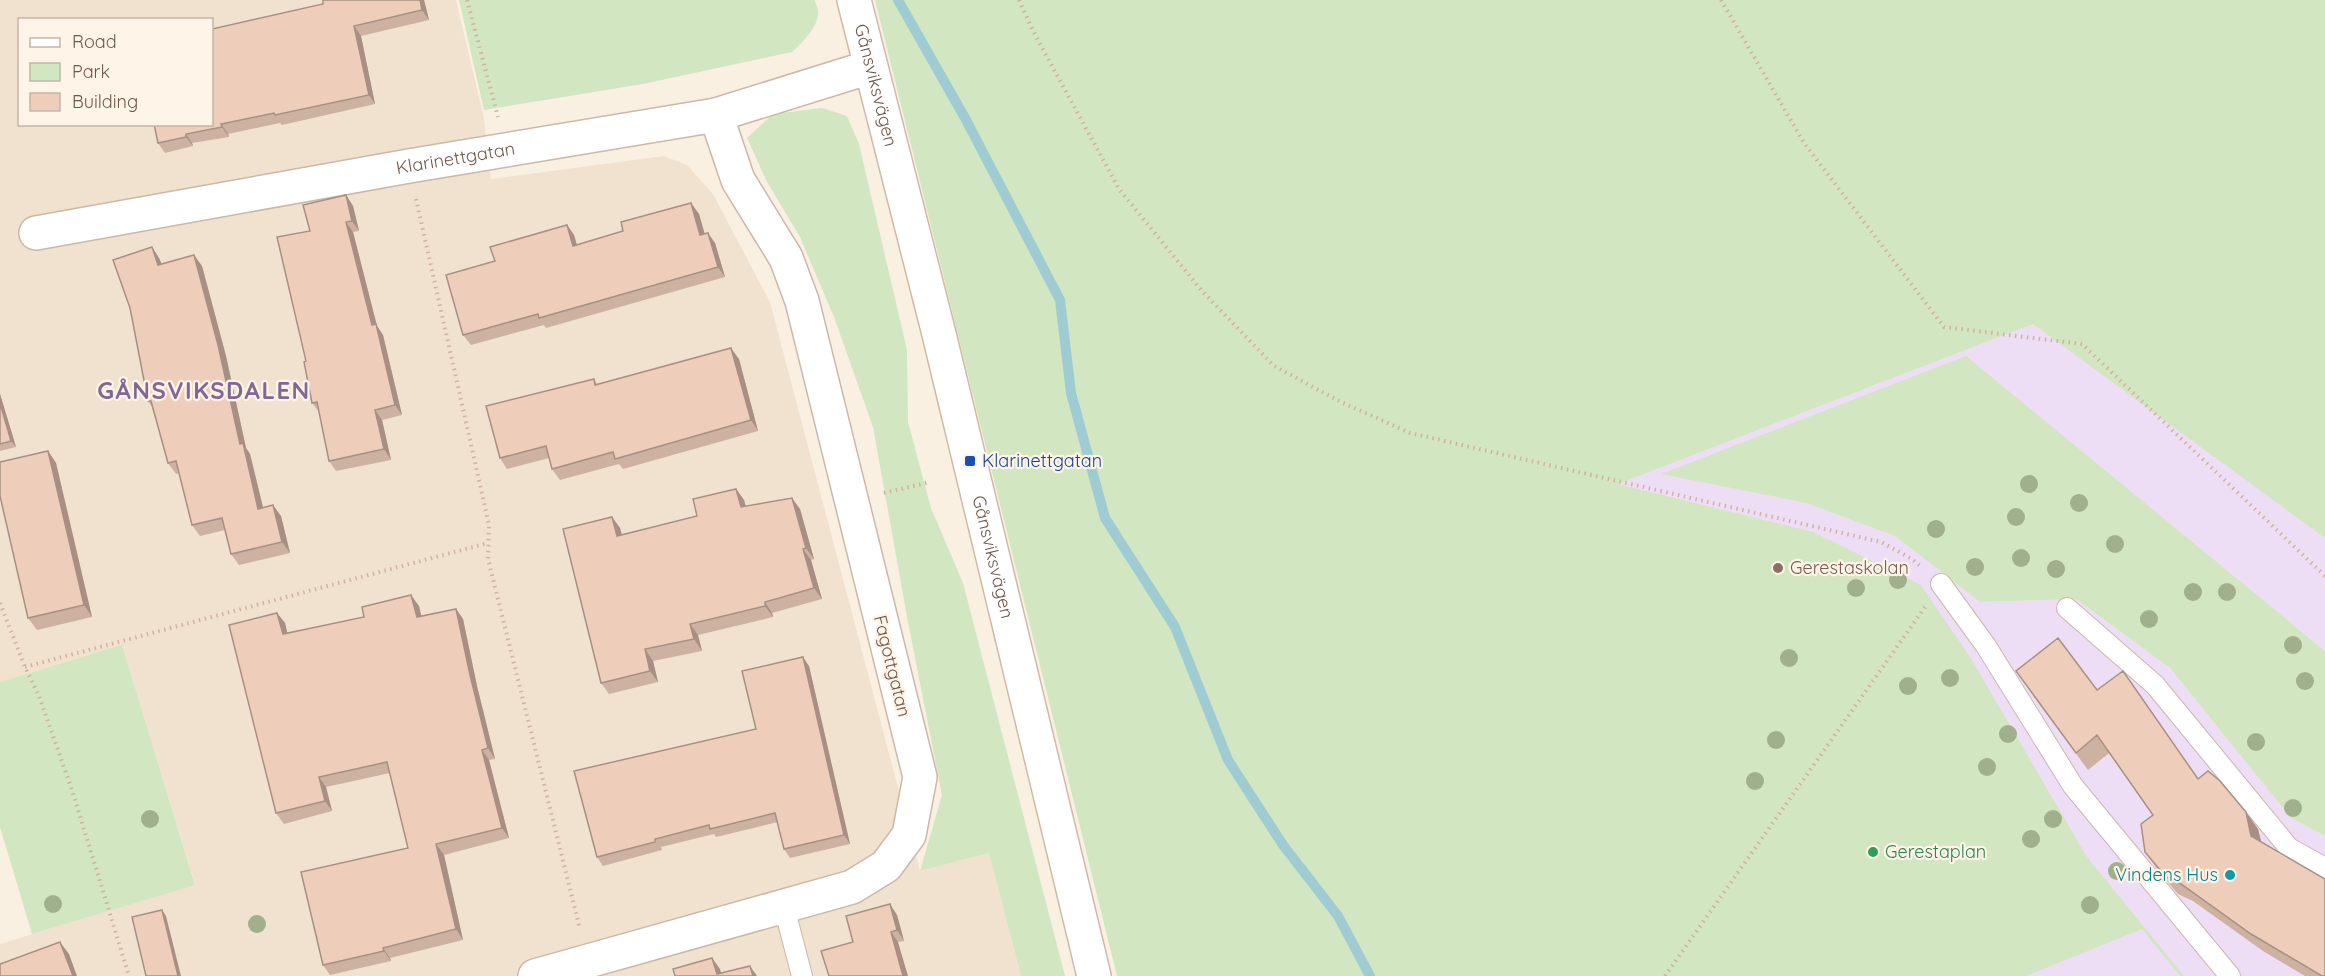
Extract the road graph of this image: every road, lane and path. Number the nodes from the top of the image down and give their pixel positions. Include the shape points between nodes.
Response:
1 (467, 0) edge
2 (854, 0) edge
3 (1019, 0) edge
4 (1721, 0) edge
5 (870, 67) junction
6 (716, 115) junction
7 (506, 150) junction
8 (409, 166) junction
9 (36, 233) dead end
10 (930, 482) dead end
11 (852, 500) junction
12 (488, 543) junction
13 (2325, 576) edge
14 (1941, 584) junction
15 (0, 603) edge
16 (2067, 608) dead end
17 (25, 667) junction
18 (2325, 868) edge
19 (784, 907) junction
20 (588, 962) junction
21 (129, 976) edge
22 (535, 976) edge
23 (802, 976) edge
24 (1094, 976) edge
25 (1665, 976) edge
26 (2230, 976) edge

1 - 7 path
2 - 5 street, Gånsviksvägen
3 - 14 path via 1119,189 1203,291 1275,366 1410,433 1881,542 1912,560
4 - 13 path via 1804,143 1944,327 2082,344
5 - 6 street, Klarinettgatan
5 - 24 street, Gånsviksvägen via 939,334
6 - 7 street, Klarinettgatan
6 - 11 street, Fagottgatan via 738,180 786,258 802,301
7 - 8 street, Klarinettgatan
8 - 9 street, Klarinettgatan
8 - 12 path via 489,525
10 - 11 path
11 - 19 street, Fagottgatan via 920,777 909,835 886,866 852,887
12 - 17 path
12 - 20 path via 488,559
14 - 25 path
14 - 26 lane via 1986,646 2073,786
15 - 17 path
16 - 18 lane via 2155,685 2289,848
17 - 21 path via 72,790
19 - 20 street, Fagottgatan
19 - 23 lane
20 - 22 street, Fagottgatan

